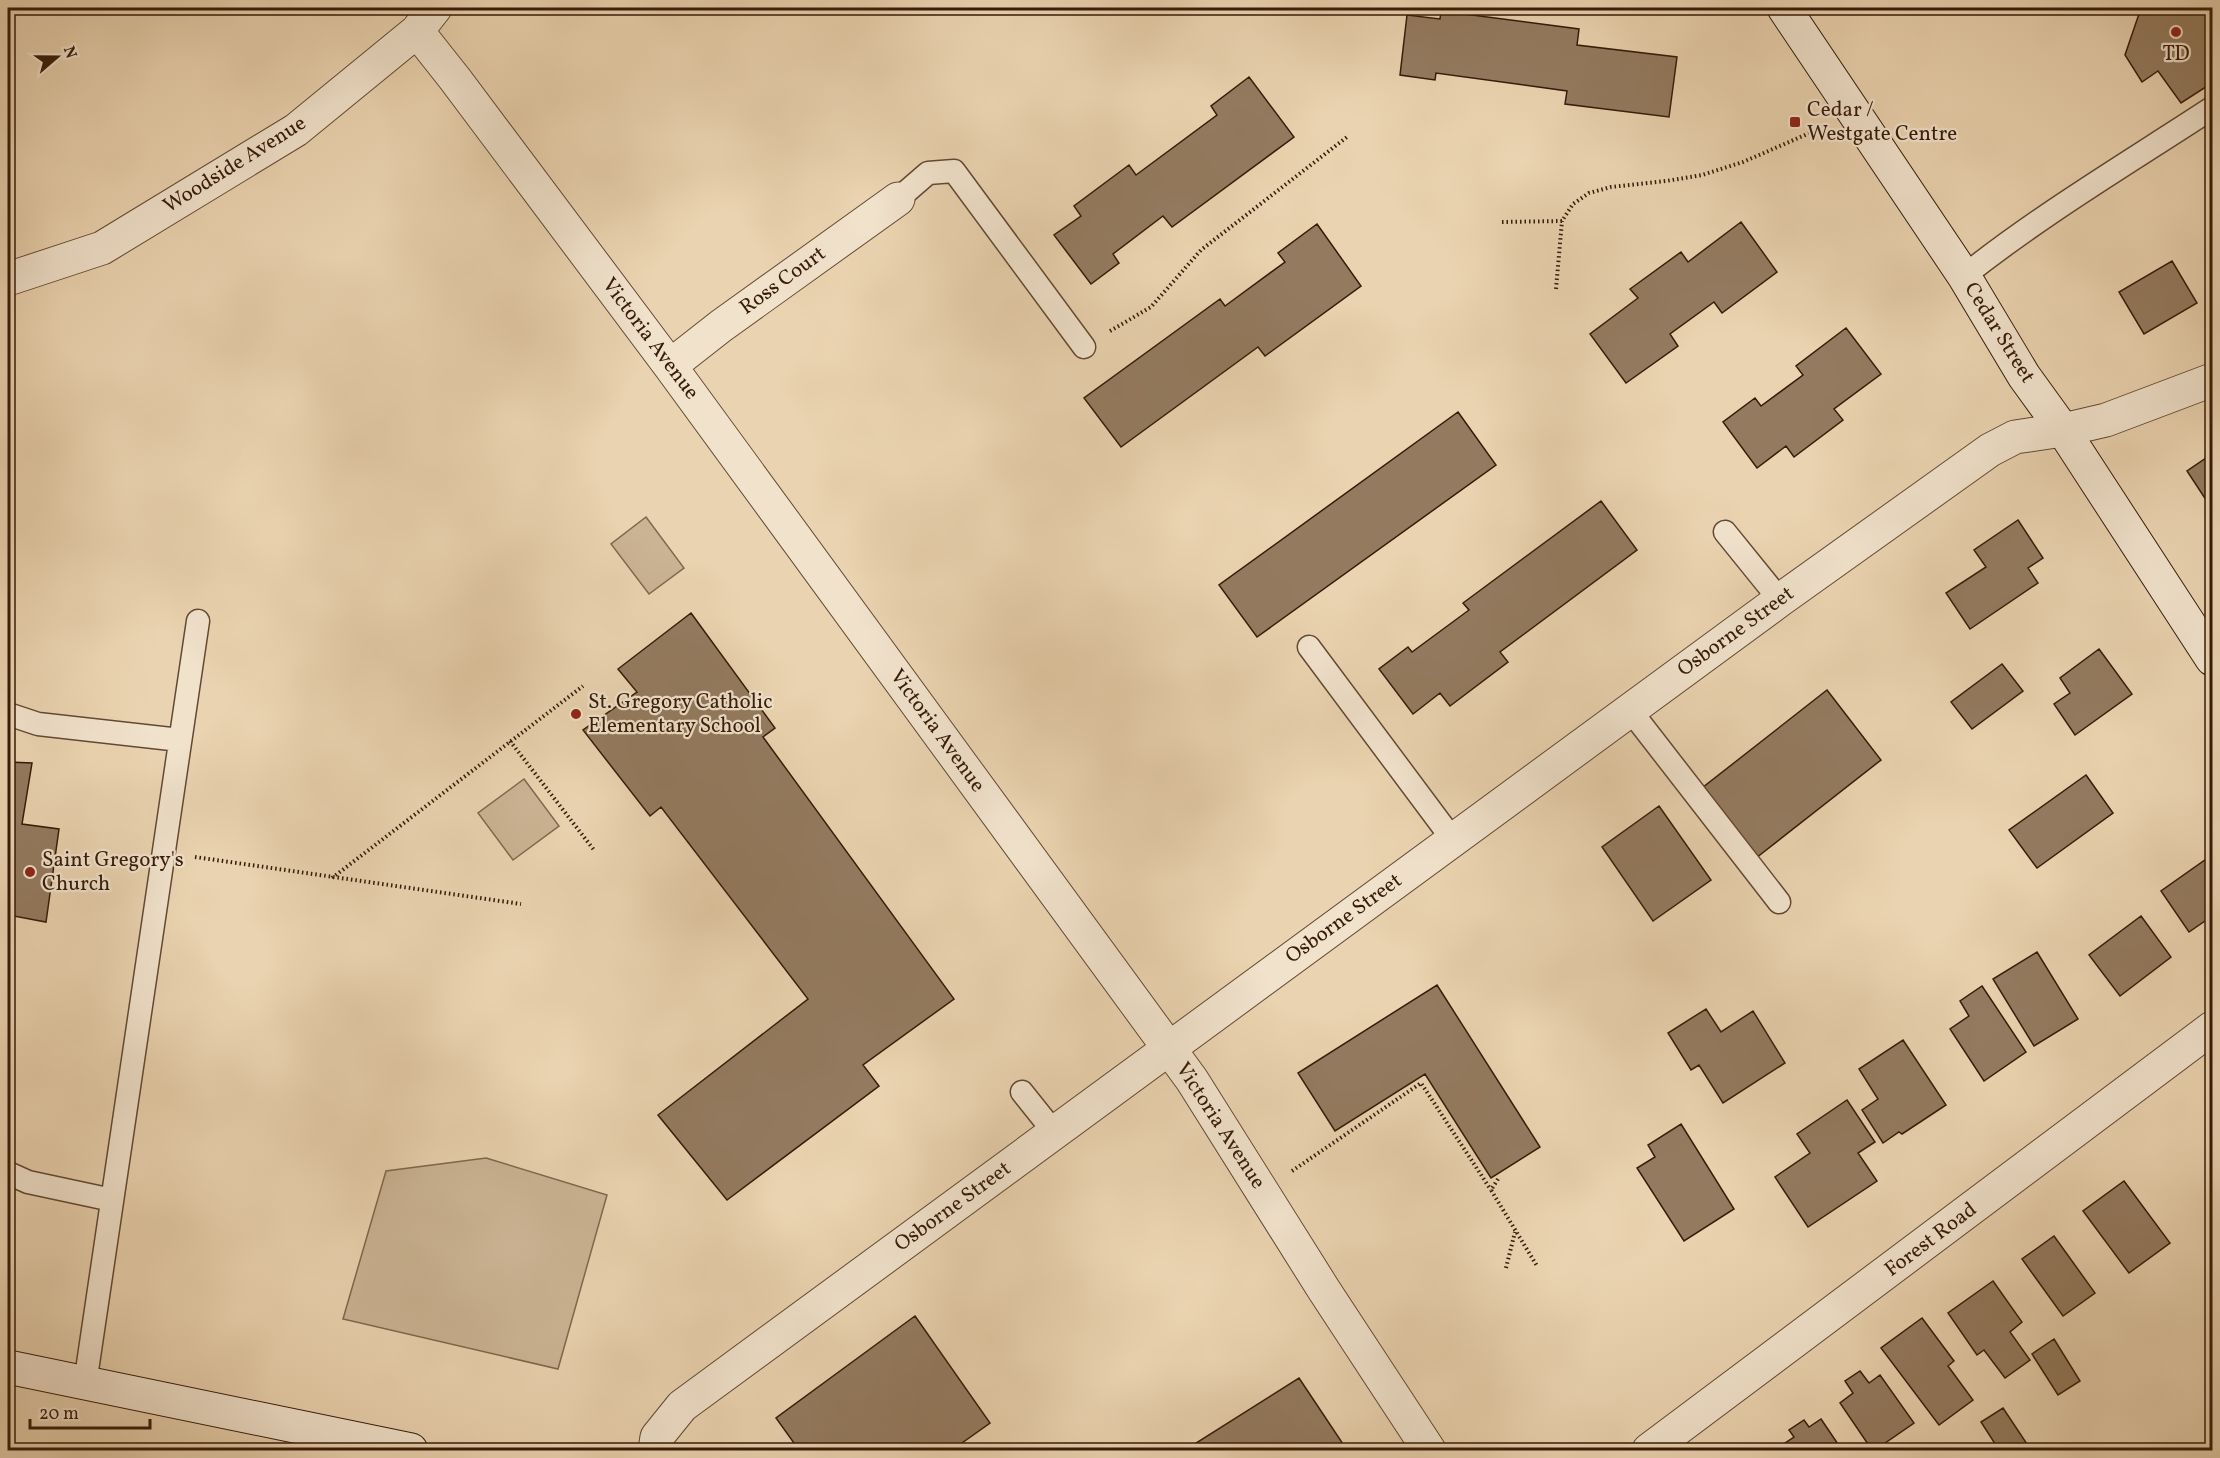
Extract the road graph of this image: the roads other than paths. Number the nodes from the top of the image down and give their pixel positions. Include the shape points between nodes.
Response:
1 (1784, 8) edge
2 (426, 19) edge
3 (2212, 108) edge
4 (898, 199) joint
5 (1964, 276) junction
6 (8, 279) edge
7 (1084, 347) road end
8 (670, 366) junction
9 (2212, 380) edge
10 (2063, 430) junction
11 (1725, 532) dead end
12 (1780, 600) junction
13 (198, 621) dead end
14 (1309, 647) dead end
15 (2212, 659) edge
16 (1630, 710) junction
17 (8, 714) edge
18 (180, 740) junction
19 (1453, 840) junction
20 (1779, 902) dead end
21 (2212, 1028) edge
22 (1169, 1048) junction
23 (1022, 1092) dead end
24 (1054, 1132) junction
25 (8, 1173) edge
26 (112, 1200) junction
27 (8, 1367) edge
28 (85, 1384) junction
29 (411, 1450) edge
30 (655, 1450) edge
31 (1429, 1450) edge
32 (1650, 1450) edge

1 - 5 street, Cedar Street
2 - 6 street, Woodside Avenue via 296,130 102,248
2 - 8 street, Victoria Avenue via 455,79
3 - 5 lane via 2054,210
4 - 7 lane via 928,173 954,171
4 - 8 street, Ross Court
5 - 10 street, Cedar Street via 2024,376
8 - 22 street, Victoria Avenue
9 - 10 street, Osborne Street via 2106,420
10 - 12 street, Osborne Street via 2014,437 1990,450
10 - 15 street, Cedar Street
11 - 12 lane
12 - 16 street, Osborne Street
13 - 18 lane
14 - 19 lane
16 - 19 street, Osborne Street
16 - 20 lane
17 - 18 lane via 38,724
18 - 26 lane
19 - 22 street, Osborne Street
21 - 32 street, Forest Road
22 - 24 street, Osborne Street
22 - 31 street, Victoria Avenue
23 - 24 lane
24 - 30 street, Osborne Street via 681,1406 657,1437
25 - 26 lane via 28,1182
26 - 28 lane
27 - 28 street
28 - 29 street

